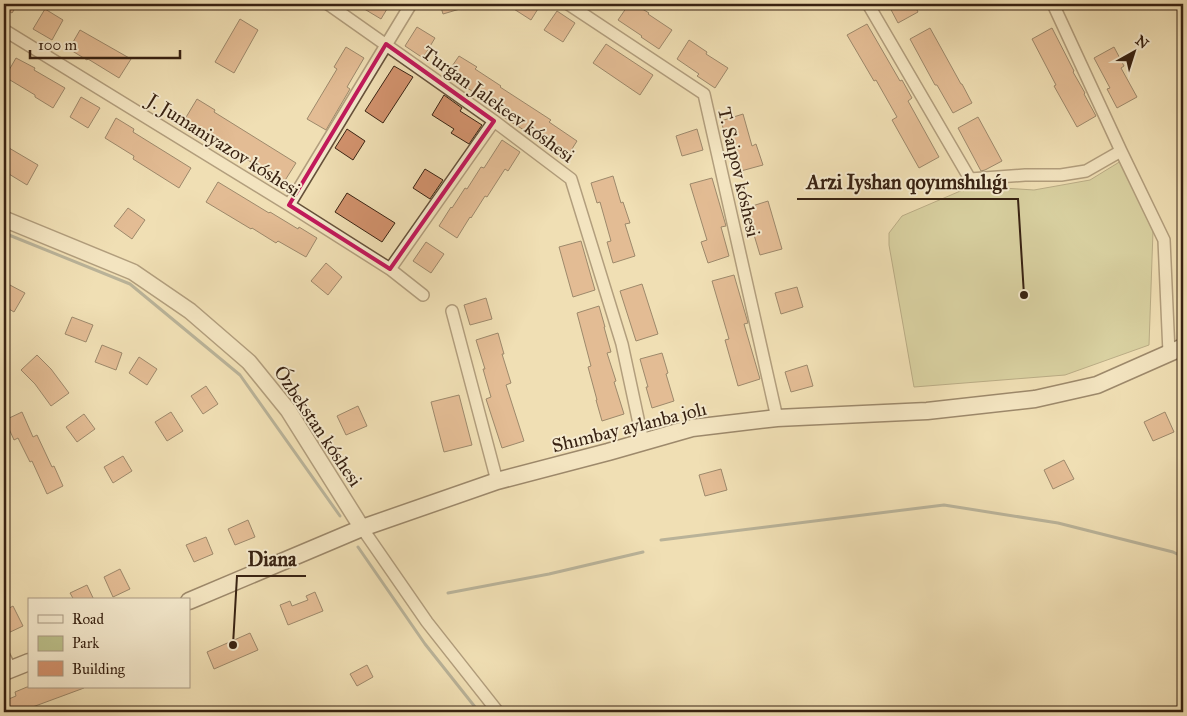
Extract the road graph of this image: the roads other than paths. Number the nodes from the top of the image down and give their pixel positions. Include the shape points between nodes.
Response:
1 (328, 4) edge
2 (410, 4) edge
3 (568, 4) edge
4 (868, 4) edge
5 (1053, 4) edge
6 (4, 30) edge
7 (386, 44) junction
8 (494, 120) junction
9 (1121, 151) junction
10 (289, 205) junction
11 (4, 219) edge
12 (390, 270) junction
13 (423, 295) dead end
14 (452, 311) dead end
15 (1176, 350) edge
16 (777, 418) junction
17 (643, 442) junction
18 (497, 481) junction
19 (362, 528) junction
20 (190, 600) edge
21 (28, 662) edge
22 (6, 666) edge
23 (498, 712) edge

1 - 7 street, Turǵan Jalekeev kóshesi
2 - 7 street
3 - 16 street, T. Saipov kóshesi via 704,94
4 - 9 street via 970,179 1086,171
5 - 9 street
6 - 10 street, J. Jumaniyazov kóshesi
7 - 8 street, Turǵan Jalekeev kóshesi
7 - 10 street
8 - 12 street
8 - 17 street, Turǵan Jalekeev kóshesi via 571,179 622,344
9 - 15 street via 1164,240
10 - 12 street, J. Jumaniyazov kóshesi
11 - 19 street, Ózbekstan kóshesi via 133,272 190,310 249,362 288,410
12 - 13 street, J. Jumaniyazov kóshesi
14 - 18 street
15 - 16 main road, Shımbay aylanba jolı via 1097,385 1035,399 928,411
16 - 17 main road, Shımbay aylanba jolı via 692,428
17 - 18 main road, Shımbay aylanba jolı
18 - 19 main road, Shımbay aylanba jolı
19 - 20 main road, Shımbay aylanba jolı
19 - 23 street via 427,622
21 - 22 main road

